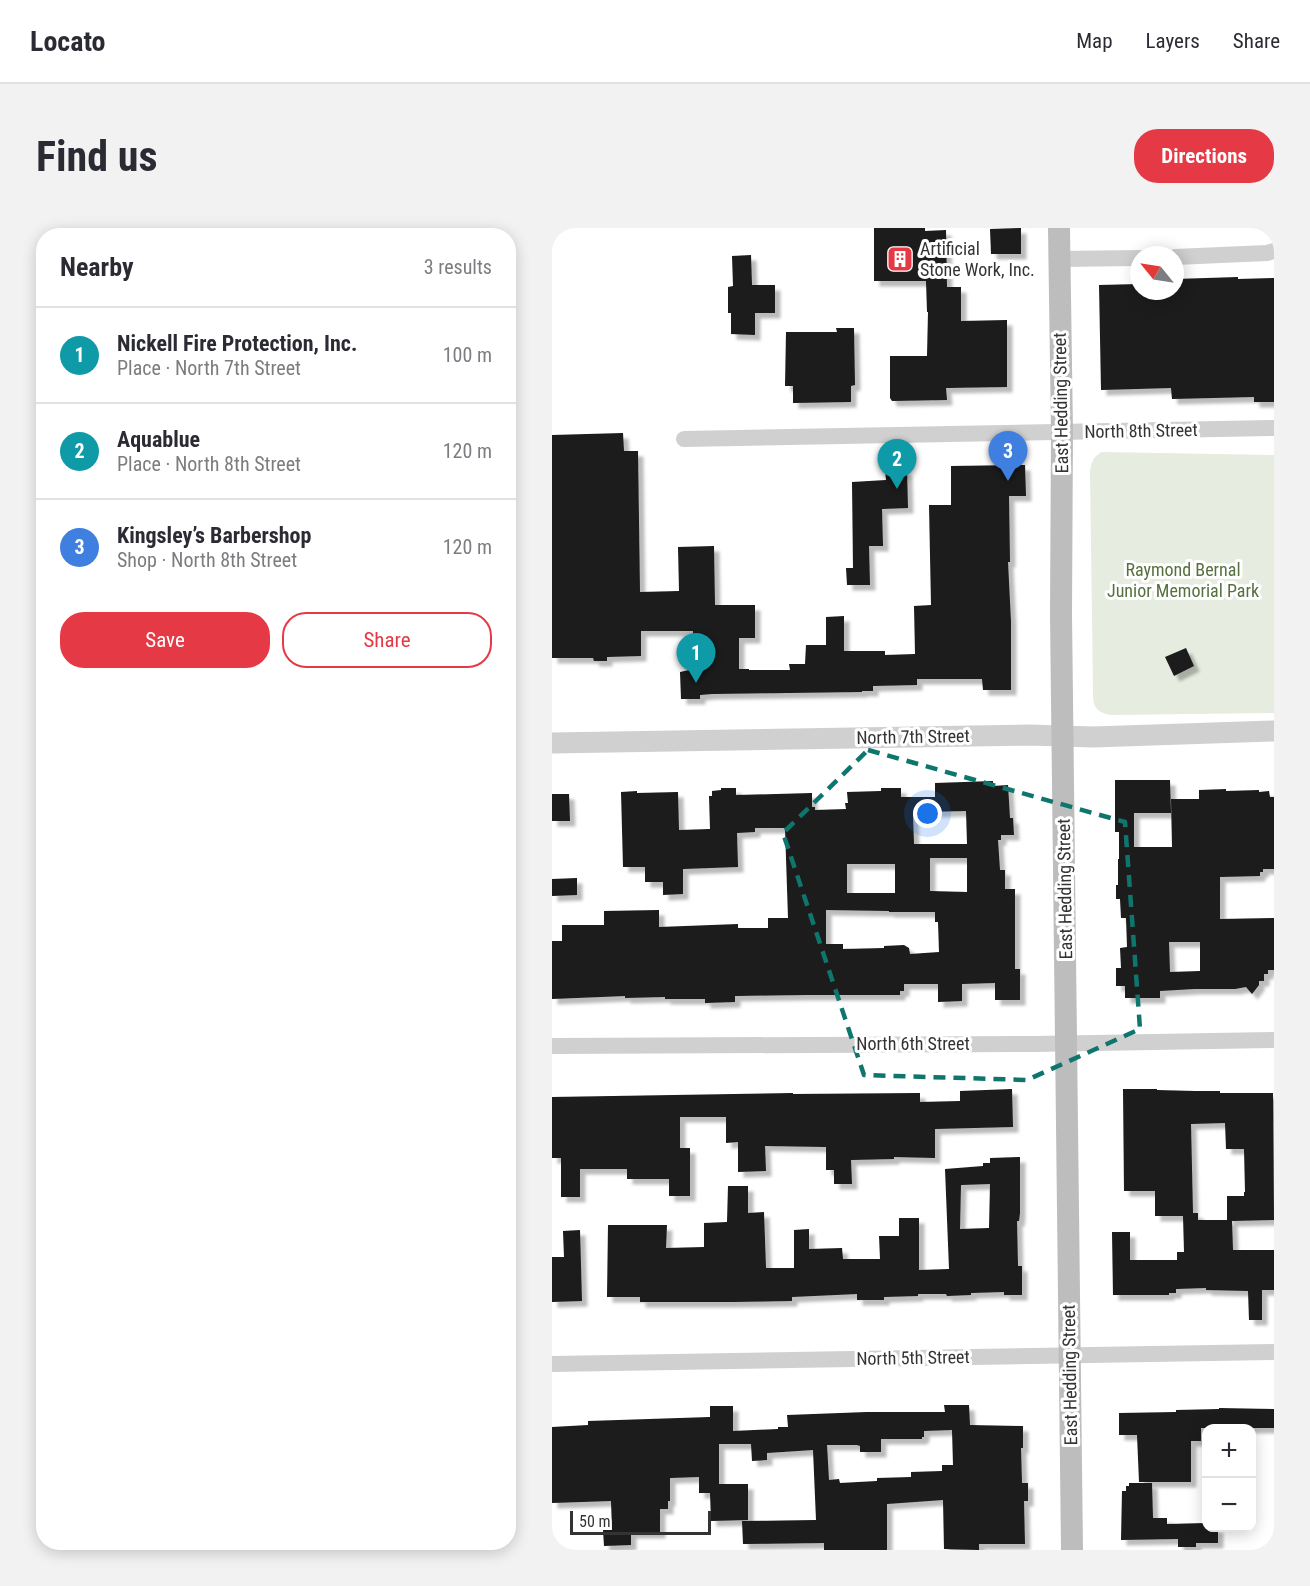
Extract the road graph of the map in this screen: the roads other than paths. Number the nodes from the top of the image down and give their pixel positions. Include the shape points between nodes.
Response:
1 (1059, 228) edge
2 (1274, 250) edge
3 (1184, 257) edge
4 (1130, 258) edge
5 (1059, 259) junction
6 (1274, 428) edge
7 (1062, 432) junction
8 (684, 439) dead end
9 (1274, 731) edge
10 (1064, 736) junction
11 (552, 743) edge
12 (1274, 1040) edge
13 (1067, 1043) junction
14 (552, 1046) edge
15 (1274, 1352) edge
16 (1070, 1356) junction
17 (552, 1364) edge
18 (1072, 1550) edge

1 - 5 main road, East Hedding Street
2 - 3 street
4 - 5 street
5 - 7 main road, East Hedding Street
6 - 7 street, North 8th Street
7 - 8 street, North 8th Street
7 - 10 main road, East Hedding Street
9 - 10 street, North 7th Street
10 - 11 street, North 7th Street
10 - 13 main road, East Hedding Street
12 - 13 street, North 6th Street
13 - 14 street, North 6th Street
13 - 16 main road, East Hedding Street
15 - 16 street, North 5th Street
16 - 17 street, North 5th Street
16 - 18 main road, East Hedding Street

